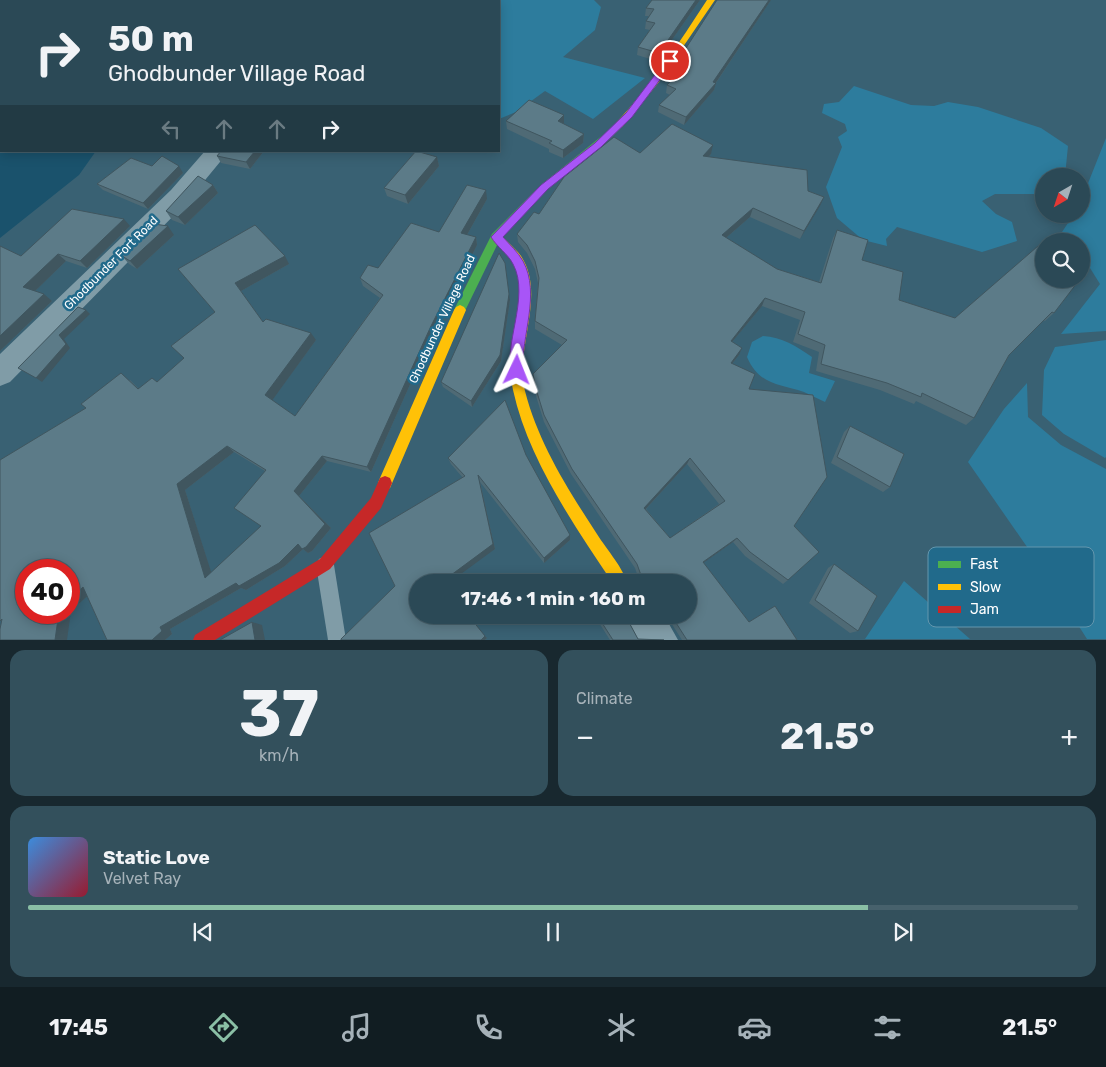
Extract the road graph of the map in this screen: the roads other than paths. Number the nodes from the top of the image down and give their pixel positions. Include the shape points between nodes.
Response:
1 (711, 0) edge
2 (217, 152) edge
3 (496, 237) junction
4 (0, 372) edge
5 (325, 564) junction
6 (615, 574) edge
7 (648, 624) edge
8 (200, 640) edge
9 (338, 640) edge
10 (658, 640) edge

1 - 3 street, Ghodbunder Village Road via 629,115 598,145 544,187
2 - 4 street, Ghodbunder Fort Road via 179,196
3 - 5 street, Ghodbunder Village Road via 441,352 376,503
3 - 6 street via 518,263 522,280 525,304 516,355 518,386 537,445
5 - 8 street, Ghodbunder Village Road
5 - 9 lane
7 - 10 street

